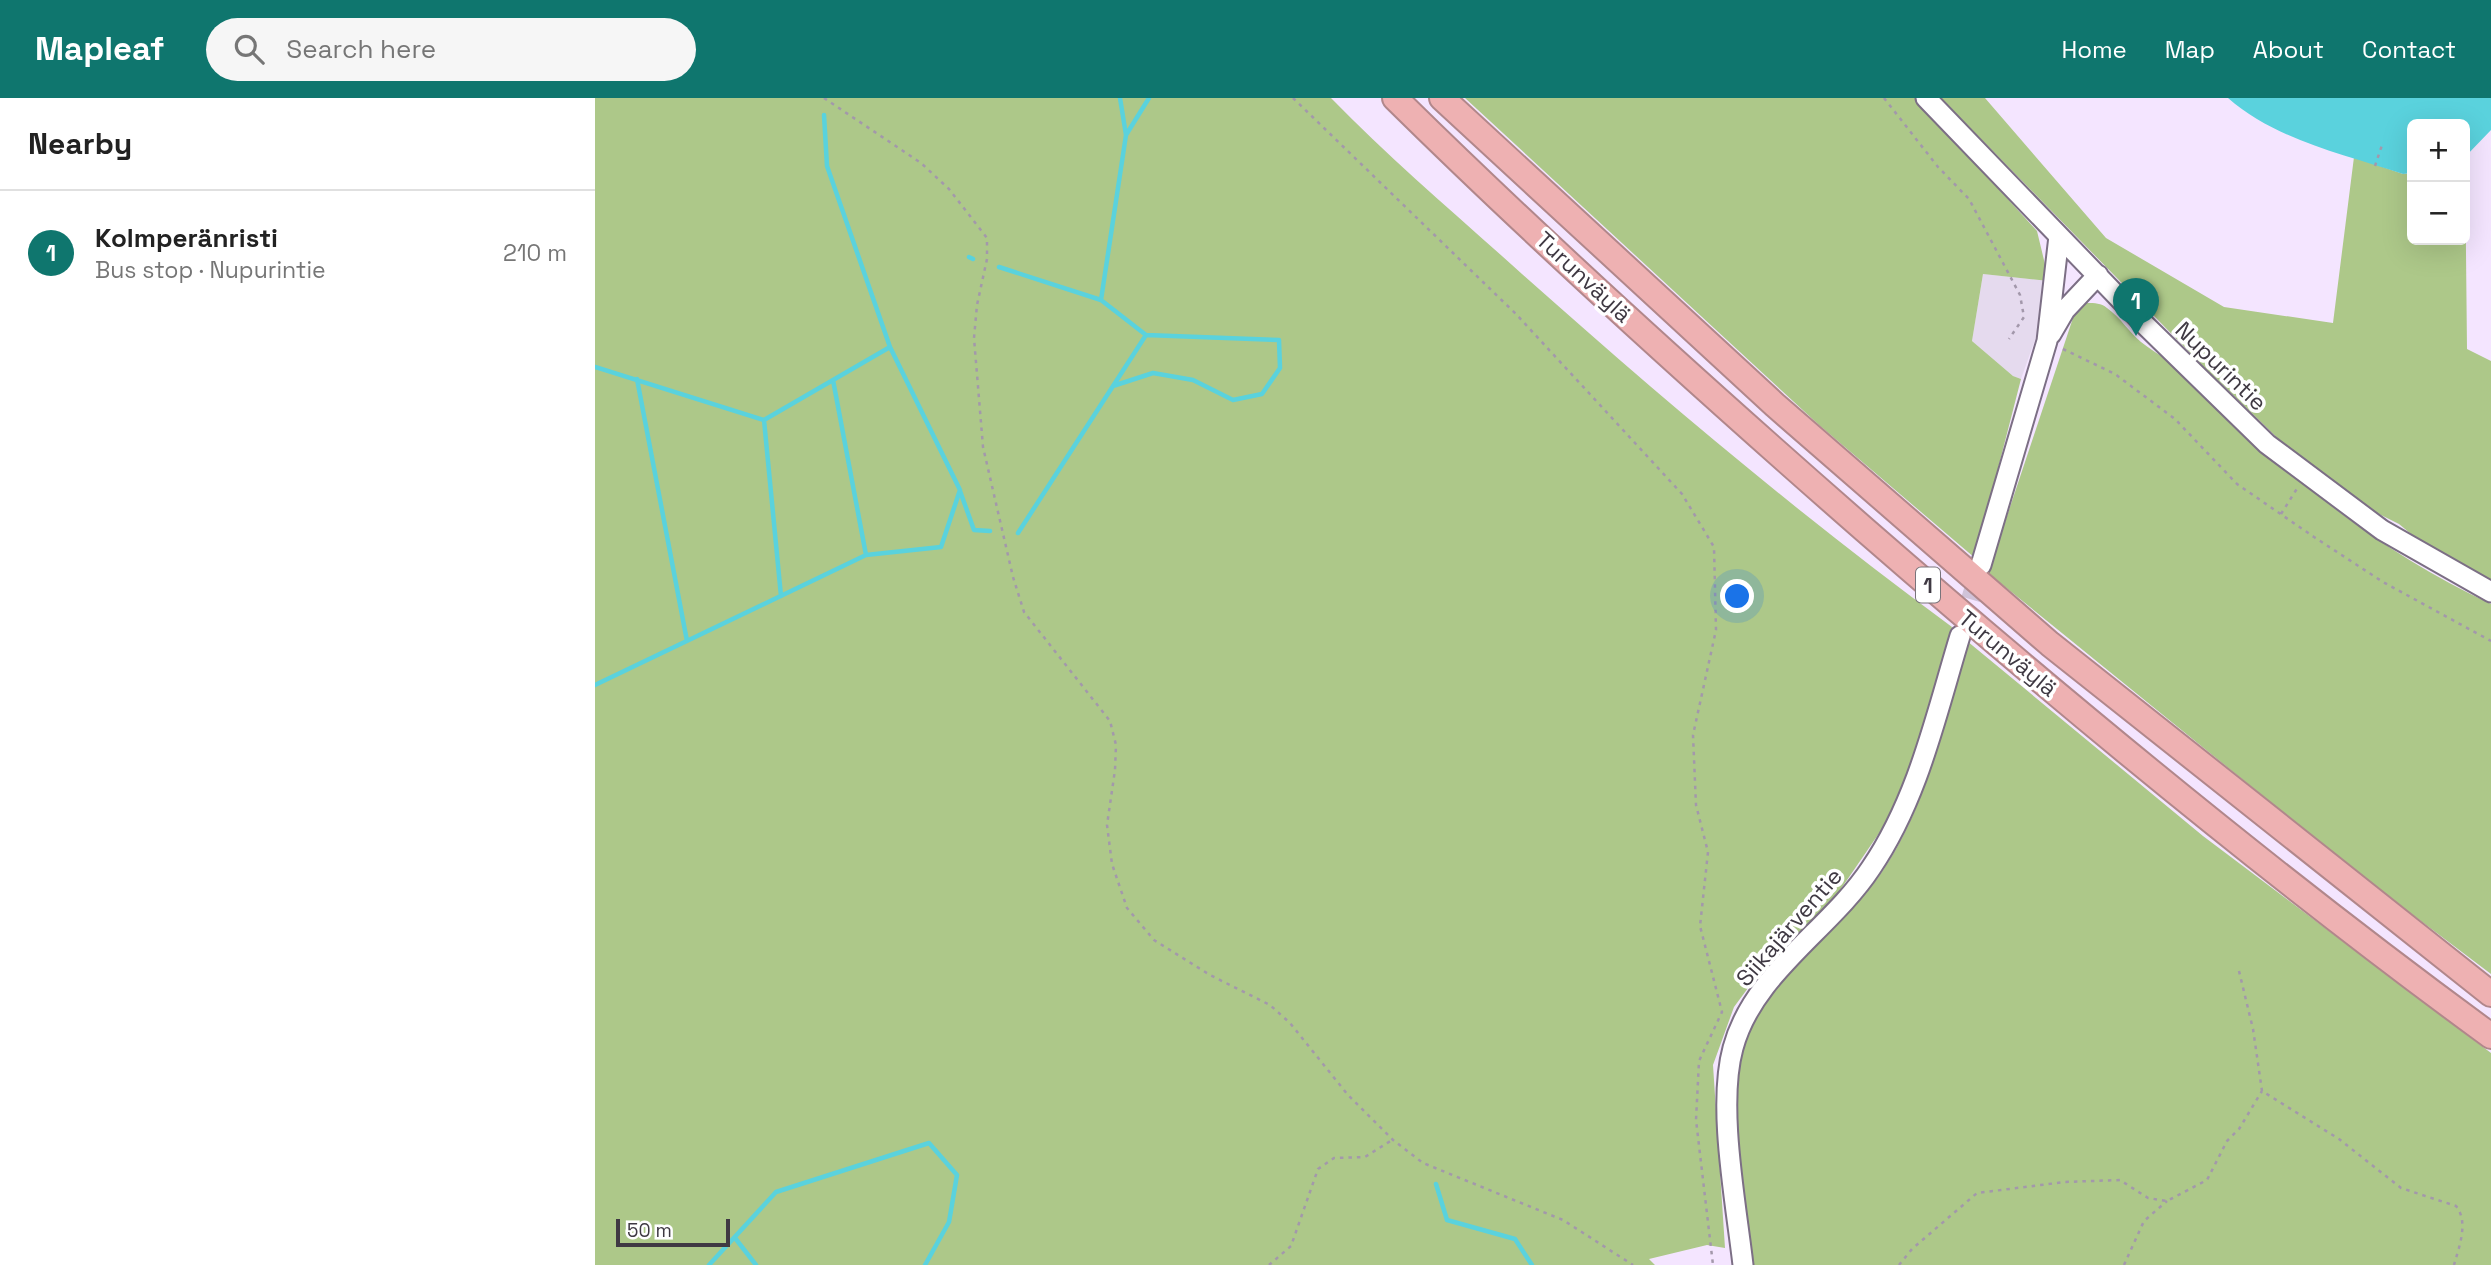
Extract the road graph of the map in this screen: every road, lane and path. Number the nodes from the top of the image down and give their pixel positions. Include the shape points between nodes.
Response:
1 (824, 98) edge
2 (1293, 98) edge
3 (1395, 98) edge
4 (1442, 98) edge
5 (1884, 98) edge
6 (1926, 98) edge
7 (2382, 145) dead end
8 (2375, 166) dead end
9 (2059, 236) junction
10 (2098, 275) junction
11 (2009, 339) dead end
12 (2047, 341) junction
13 (2306, 474) junction
14 (2281, 514) junction
15 (1981, 565) tunnel mouth
16 (2491, 592) edge
17 (1960, 636) tunnel mouth
18 (2491, 641) edge
19 (2239, 971) dead end
20 (2491, 994) edge
21 (2491, 1036) edge
22 (2262, 1091) junction
23 (1393, 1140) junction
24 (2167, 1201) junction
25 (1269, 1265) edge
26 (1633, 1265) edge
27 (1713, 1265) edge
28 (1743, 1265) edge
29 (1899, 1265) edge
30 (2124, 1265) edge
31 (2454, 1265) edge

1 - 23 path via 921,163 949,189 987,238 974,338 983,447 1024,612 1109,721 1116,745 1107,825 1112,864 1126,908 1154,940 1270,1005
2 - 27 path via 1516,314 1682,494 1714,547 1716,630 1693,735 1696,805 1708,852 1700,926 1722,1012 1699,1060 1696,1120
3 - 21 highway, Turunväylä / 1 via 1756,435 2032,675 2399,969
4 - 20 highway, Turunväylä / 1 via 1775,405 2050,644
5 - 11 path via 1969,199 2020,295 2024,317
6 - 9 street, Nupurintie
7 - 8 path
9 - 10 street, Nupurintie
9 - 12 street
10 - 12 street via 2065,310
10 - 13 street, Nupurintie via 2267,444
12 - 14 path via 2125,381 2175,419 2237,484
12 - 15 street
13 - 14 path
13 - 16 street, Nupurintie via 2382,530
14 - 18 path via 2383,582
17 - 28 street, Siikajärventie via 1922,763 1891,838 1848,897 1756,1000 1734,1044 1726,1101
19 - 22 path
22 - 24 path via 2227,1141 2207,1181
22 - 31 path via 2339,1139 2401,1188 2456,1206 2462,1213 2462,1233
23 - 25 path via 1364,1157 1334,1158 1318,1169 1291,1246
23 - 26 path via 1437,1170 1563,1220
24 - 29 path via 2147,1198 2120,1180 1977,1193
24 - 30 path via 2144,1220

